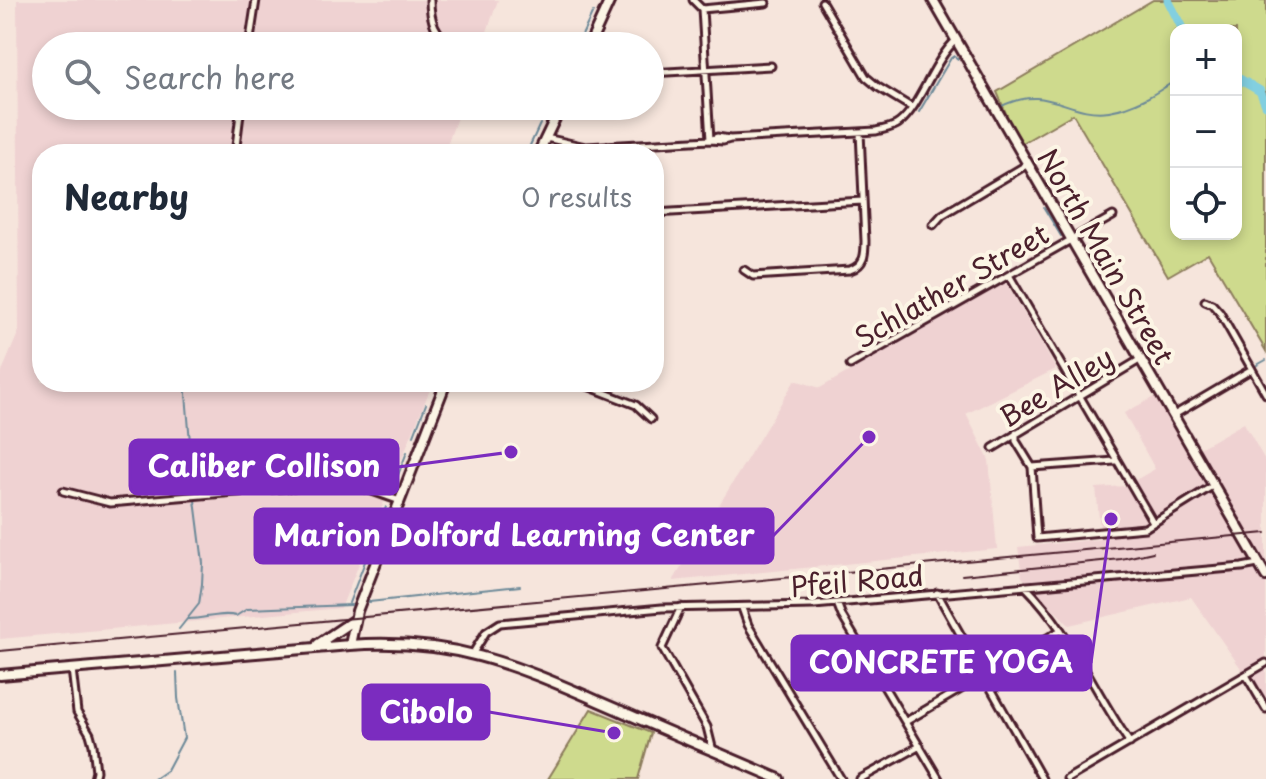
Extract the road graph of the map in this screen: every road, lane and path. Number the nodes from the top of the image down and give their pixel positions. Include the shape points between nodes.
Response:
1 (256, 0) edge
2 (430, 0) edge
3 (610, 0) edge
4 (693, 0) edge
5 (933, 0) edge
6 (822, 2) dead end
7 (766, 3) dead end
8 (702, 9) junction
9 (251, 32) edge
10 (436, 32) edge
11 (595, 32) edge
12 (956, 40) junction
13 (771, 66) dead end
14 (705, 70) junction
15 (664, 72) edge
16 (911, 107) junction
17 (239, 120) edge
18 (554, 120) edge
19 (860, 132) junction
20 (545, 138) junction
21 (710, 140) junction
22 (236, 144) edge
23 (542, 144) edge
24 (566, 144) edge
25 (664, 145) edge
26 (1028, 164) junction
27 (863, 201) junction
28 (664, 212) edge
29 (1113, 216) dead end
30 (933, 225) dead end
31 (1071, 239) junction
32 (744, 270) dead end
33 (1009, 275) junction
34 (1205, 301) dead end
35 (1141, 359) junction
36 (850, 365) dead end
37 (1252, 369) junction
38 (442, 392) edge
39 (603, 392) edge
40 (1266, 394) edge
41 (1078, 396) junction
42 (1174, 415) junction
43 (651, 419) dead end
44 (1016, 433) junction
45 (993, 448) dead end
46 (1115, 461) junction
47 (1032, 467) junction
48 (1214, 485) junction
49 (63, 491) dead end
50 (400, 501) junction
51 (1153, 522) junction
52 (1259, 564) junction
53 (1266, 576) edge
54 (1024, 586) junction
55 (937, 593) junction
56 (837, 603) junction
57 (681, 607) junction
58 (742, 608) junction
59 (354, 620) junction
60 (1061, 630) junction
61 (350, 645) junction
62 (308, 648) junction
63 (473, 653) junction
64 (1266, 663) edge
65 (72, 669) junction
66 (0, 675) edge
67 (983, 675) junction
68 (1246, 675) junction
69 (1266, 709) edge
70 (905, 722) junction
71 (1130, 743) junction
72 (920, 746) junction
73 (713, 751) junction
74 (94, 779) edge
75 (779, 779) edge
76 (841, 779) edge
77 (860, 779) edge
78 (939, 779) edge
79 (1042, 779) edge
80 (1067, 779) edge

1 - 9 street
2 - 10 street
3 - 11 main road
4 - 8 street
5 - 12 main road, North Main Street
6 - 16 street via 866,77
7 - 8 street
8 - 14 street
12 - 16 street
12 - 26 main road, North Main Street
13 - 14 street
14 - 15 street
14 - 21 street
16 - 19 street via 895,125
17 - 22 street
18 - 20 main road
19 - 21 street
19 - 27 street
20 - 23 main road
20 - 24 street
21 - 25 street
26 - 30 street
26 - 31 main road, North Main Street
27 - 28 street
27 - 32 street via 865,251 855,268 753,276
29 - 31 street, Schlather Street
31 - 33 street, Schlather Street
31 - 35 main road, North Main Street
33 - 36 street, Schlather Street
33 - 41 street
34 - 37 street via 1220,313
35 - 41 street, Bee Alley
35 - 42 main road, North Main Street
37 - 40 street
37 - 42 street
38 - 50 main road
39 - 43 street via 636,405
41 - 44 street, Bee Alley
41 - 46 street
42 - 48 main road, North Main Street
44 - 45 street, Bee Alley
44 - 47 street
46 - 47 street
46 - 51 street
47 - 51 street via 1037,538 1145,528
48 - 51 street
48 - 52 main road, North Main Street
49 - 50 street via 110,503 340,483
50 - 59 main road
52 - 53 main road, North Main Street
52 - 54 street, Pfeil Road
54 - 55 street, Pfeil Road
54 - 60 street
55 - 56 street, Pfeil Road
55 - 67 street
56 - 58 street, Pfeil Road
56 - 70 street
57 - 58 street, Pfeil Road
57 - 63 street, Pfeil Road via 500,623 486,632
57 - 73 street via 662,648 707,727
58 - 76 street
59 - 61 main road
59 - 62 main road
60 - 67 street
60 - 71 street
61 - 62 main road
61 - 63 main road via 415,643
62 - 65 main road
63 - 73 main road
64 - 68 street
65 - 66 main road
65 - 74 street via 77,712 93,745
67 - 70 street
67 - 79 street
68 - 69 street
68 - 71 street
70 - 72 street
71 - 80 street
72 - 77 street
72 - 78 street
73 - 75 main road

